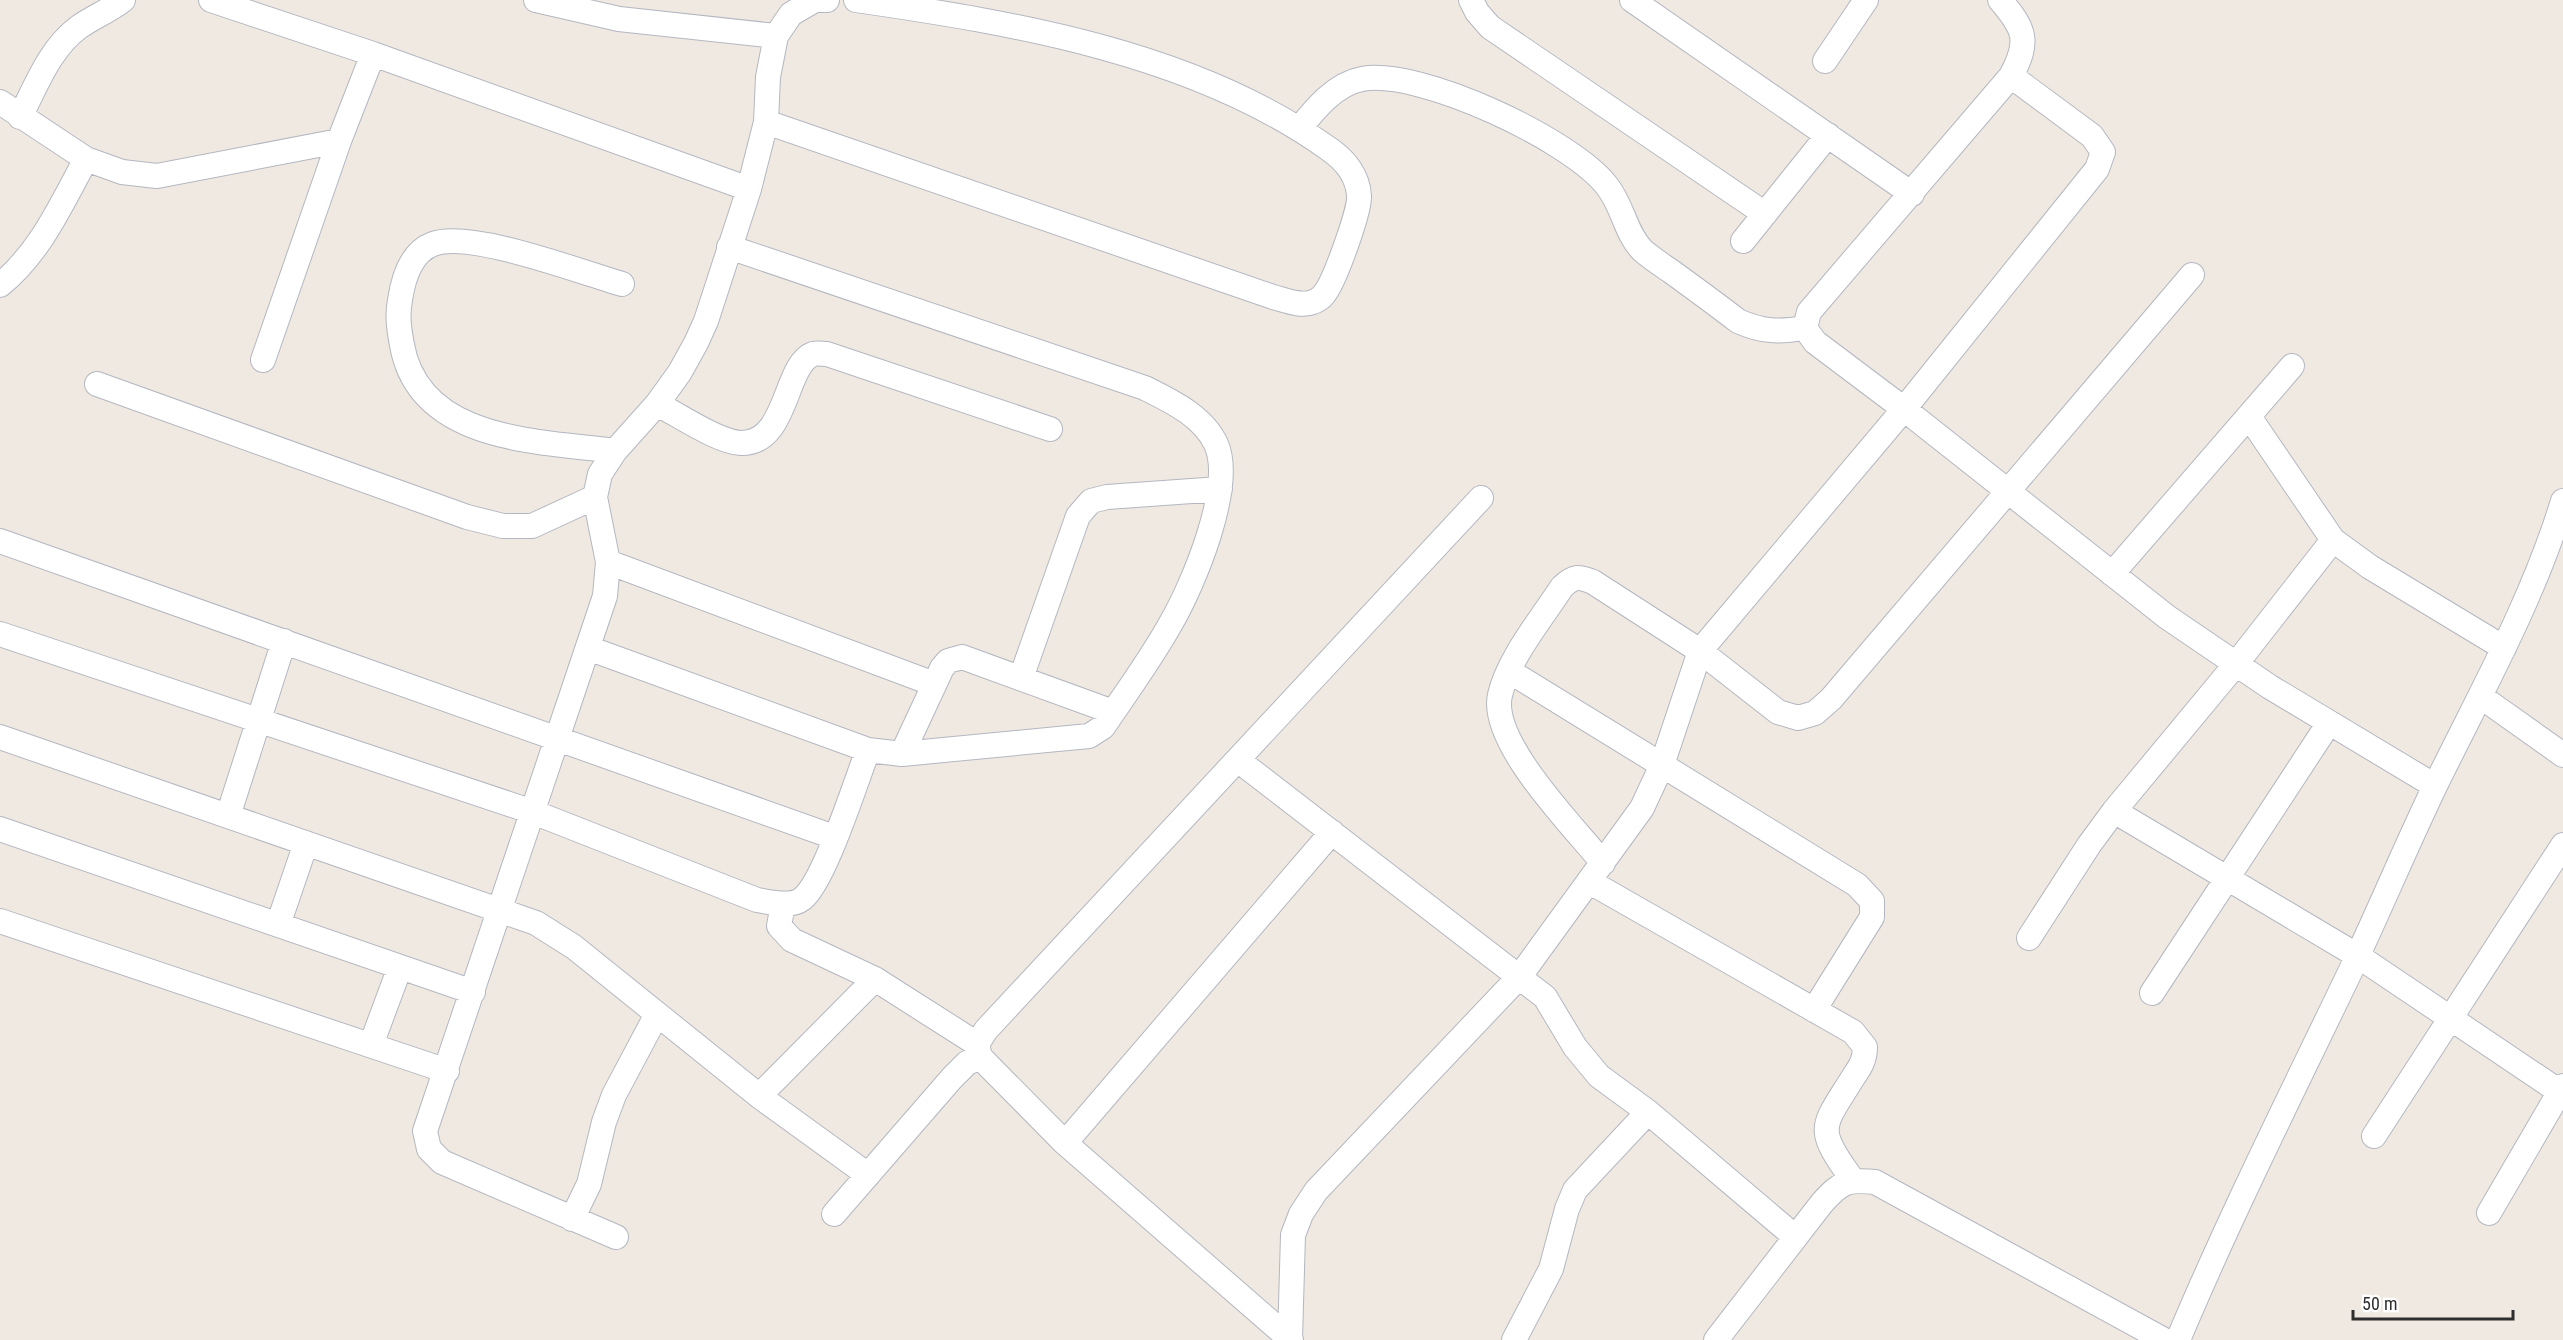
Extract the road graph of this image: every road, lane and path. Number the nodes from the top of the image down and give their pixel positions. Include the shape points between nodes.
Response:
1 (123, 0) edge
2 (210, 0) edge
3 (536, 0) edge
4 (827, 0) edge
5 (856, 0) edge
6 (1471, 0) edge
7 (1632, 0) edge
8 (1866, 0) edge
9 (2000, 0) edge
10 (776, 36) junction
11 (373, 54) junction
12 (1825, 62) dead end
13 (2012, 76) junction
14 (0, 102) edge
15 (20, 117) junction
16 (766, 122) junction
17 (1299, 129) junction
18 (1828, 135) junction
19 (339, 141) junction
20 (86, 159) junction
21 (749, 189) junction
22 (1912, 194) junction
23 (1765, 214) junction
24 (1743, 241) dead end
25 (729, 247) junction
26 (2192, 275) dead end
27 (622, 284) dead end
28 (0, 285) edge
29 (1805, 328) junction
30 (264, 360) dead end
31 (2292, 366) dead end
32 (97, 384) dead end
33 (657, 404) junction
34 (1904, 409) junction
35 (2250, 418) junction
36 (1050, 429) dead end
37 (615, 451) junction
38 (1220, 489) junction
39 (2009, 492) junction
40 (595, 497) junction
41 (1481, 498) dead end
42 (2563, 501) edge
43 (2333, 540) junction
44 (0, 542) edge
45 (608, 562) junction
46 (2112, 574) junction
47 (0, 633) edge
48 (284, 641) junction
49 (588, 648) junction
50 (2504, 648) junction
51 (1701, 651) junction
52 (2236, 664) junction
53 (1509, 671) junction
54 (1022, 678) junction
55 (934, 684) junction
56 (2480, 696) junction
57 (1113, 712) junction
58 (259, 721) junction
59 (2330, 723) junction
60 (0, 737) edge
61 (558, 738) junction
62 (868, 750) junction
63 (902, 754) junction
64 (2563, 755) edge
65 (1239, 761) junction
66 (1662, 765) junction
67 (2435, 786) junction
68 (2114, 811) junction
69 (532, 812) junction
70 (228, 816) junction
71 (0, 829) edge
72 (1332, 832) junction
73 (834, 837) junction
74 (306, 843) junction
75 (2563, 845) edge
76 (1597, 873) junction
77 (2226, 877) junction
78 (783, 904) junction
79 (500, 909) junction
80 (0, 921) edge
81 (278, 925) junction
82 (2029, 938) dead end
83 (2358, 956) junction
84 (400, 967) junction
85 (1520, 976) junction
86 (875, 979) junction
87 (473, 992) junction
88 (2152, 993) dead end
89 (1814, 1010) junction
90 (657, 1014) junction
91 (2450, 1018) junction
92 (371, 1045) junction
93 (978, 1050) junction
94 (447, 1071) junction
95 (2562, 1091) edge
96 (759, 1096) junction
97 (1648, 1112) junction
98 (2374, 1136) dead end
99 (1065, 1143) junction
100 (868, 1175) junction
101 (1852, 1179) junction
102 (2489, 1213) dead end
103 (834, 1214) dead end
104 (572, 1219) junction
105 (1794, 1236) junction
106 (616, 1237) dead end
107 (1291, 1340) edge
108 (1514, 1340) edge
109 (1716, 1340) edge
110 (2164, 1340) edge
111 (2178, 1340) edge

1 - 15 street via 62,42
2 - 11 street
3 - 10 street via 619,19
4 - 10 street via 815,0 791,14
5 - 17 street via 989,20 1171,69
6 - 23 street via 1490,27
7 - 18 street
8 - 12 street
9 - 13 street via 2018,21 2024,37 2021,58
10 - 16 street via 768,77
11 - 19 street
11 - 21 street
13 - 22 street
13 - 34 street via 2092,136 2103,152 2097,169
14 - 15 street
15 - 20 street
16 - 17 street via 1298,304 1313,302 1324,294 1355,222 1359,197 1353,172 1331,150
16 - 21 street
17 - 29 street via 1318,105 1359,80 1383,77 1471,102 1559,146 1588,168 1607,186 1629,234 1643,251 1738,321 1774,333
18 - 22 street
18 - 23 street
19 - 20 street via 157,176 122,172
19 - 30 street
20 - 28 street via 31,253
21 - 25 street
22 - 29 street via 1809,312
23 - 24 street
25 - 33 street via 706,321 681,372
25 - 38 street via 1145,388 1179,405 1216,444
26 - 39 street
27 - 37 street via 483,244 432,244 416,256 403,280 397,318 405,363 423,393 447,415 476,428 516,438
29 - 34 street via 1815,342
31 - 35 street
32 - 40 street via 467,517 502,526 532,525
33 - 36 street via 725,438 741,442 759,439 772,426 804,362 813,354 827,354
33 - 37 street
34 - 39 street
34 - 51 street
35 - 43 street
35 - 46 street
37 - 40 street via 600,474
38 - 54 street via 1091,501 1078,516
38 - 57 street via 1215,518 1171,623
39 - 46 street
39 - 51 street via 1831,699 1815,712 1798,718 1778,712
40 - 45 street
41 - 65 street
42 - 50 street
43 - 50 street via 2370,567
43 - 52 street
44 - 48 street
45 - 49 street via 605,596
45 - 55 street
46 - 52 street
47 - 58 street
48 - 58 street
48 - 61 street
49 - 61 street
49 - 62 street
50 - 56 street
51 - 53 street via 1579,576 1562,587
51 - 66 street
52 - 59 street
52 - 68 street
53 - 66 street
53 - 76 street via 1500,696 1500,722 1515,754
54 - 55 street via 962,657 948,661
54 - 57 street
55 - 63 street
56 - 64 street
56 - 67 street
57 - 63 street via 1103,727 1089,736
58 - 69 street
58 - 70 street
59 - 67 street
59 - 77 street
60 - 70 street
61 - 69 street
61 - 73 street
62 - 63 street
62 - 73 street
65 - 72 street
65 - 93 street via 986,1030
66 - 76 street via 1642,808
66 - 89 street via 1857,885 1872,901 1872,917
67 - 83 street
68 - 77 street
68 - 82 street
69 - 78 street via 757,900
69 - 79 street
70 - 74 street
71 - 81 street
72 - 85 street
72 - 99 street
73 - 78 street via 817,882 801,901
74 - 79 street
74 - 81 street
75 - 91 street
76 - 85 street
76 - 89 street
77 - 83 street
77 - 88 street
78 - 86 street via 779,926 792,940
79 - 87 street
79 - 90 street via 536,923 574,947
80 - 92 street
81 - 84 street
83 - 91 street
83 - 111 street via 2209,1265
84 - 87 street
84 - 92 street
85 - 97 street via 1545,997 1575,1047 1599,1076
85 - 107 street via 1341,1163 1301,1214 1293,1235
86 - 93 street
86 - 96 street
87 - 94 street
89 - 101 street via 1853,1032 1865,1047 1865,1059 1829,1117 1826,1131 1830,1147
90 - 96 street
90 - 104 street via 614,1095 589,1184
91 - 95 street
91 - 98 street
92 - 94 street
93 - 99 street
93 - 100 street
94 - 104 street via 425,1131 429,1149 442,1162
95 - 102 street
96 - 100 street
97 - 105 street
97 - 108 street via 1575,1190 1551,1269
99 - 107 street
100 - 103 street
101 - 105 street via 1836,1188
101 - 110 street via 1875,1182
104 - 106 street
105 - 109 street

